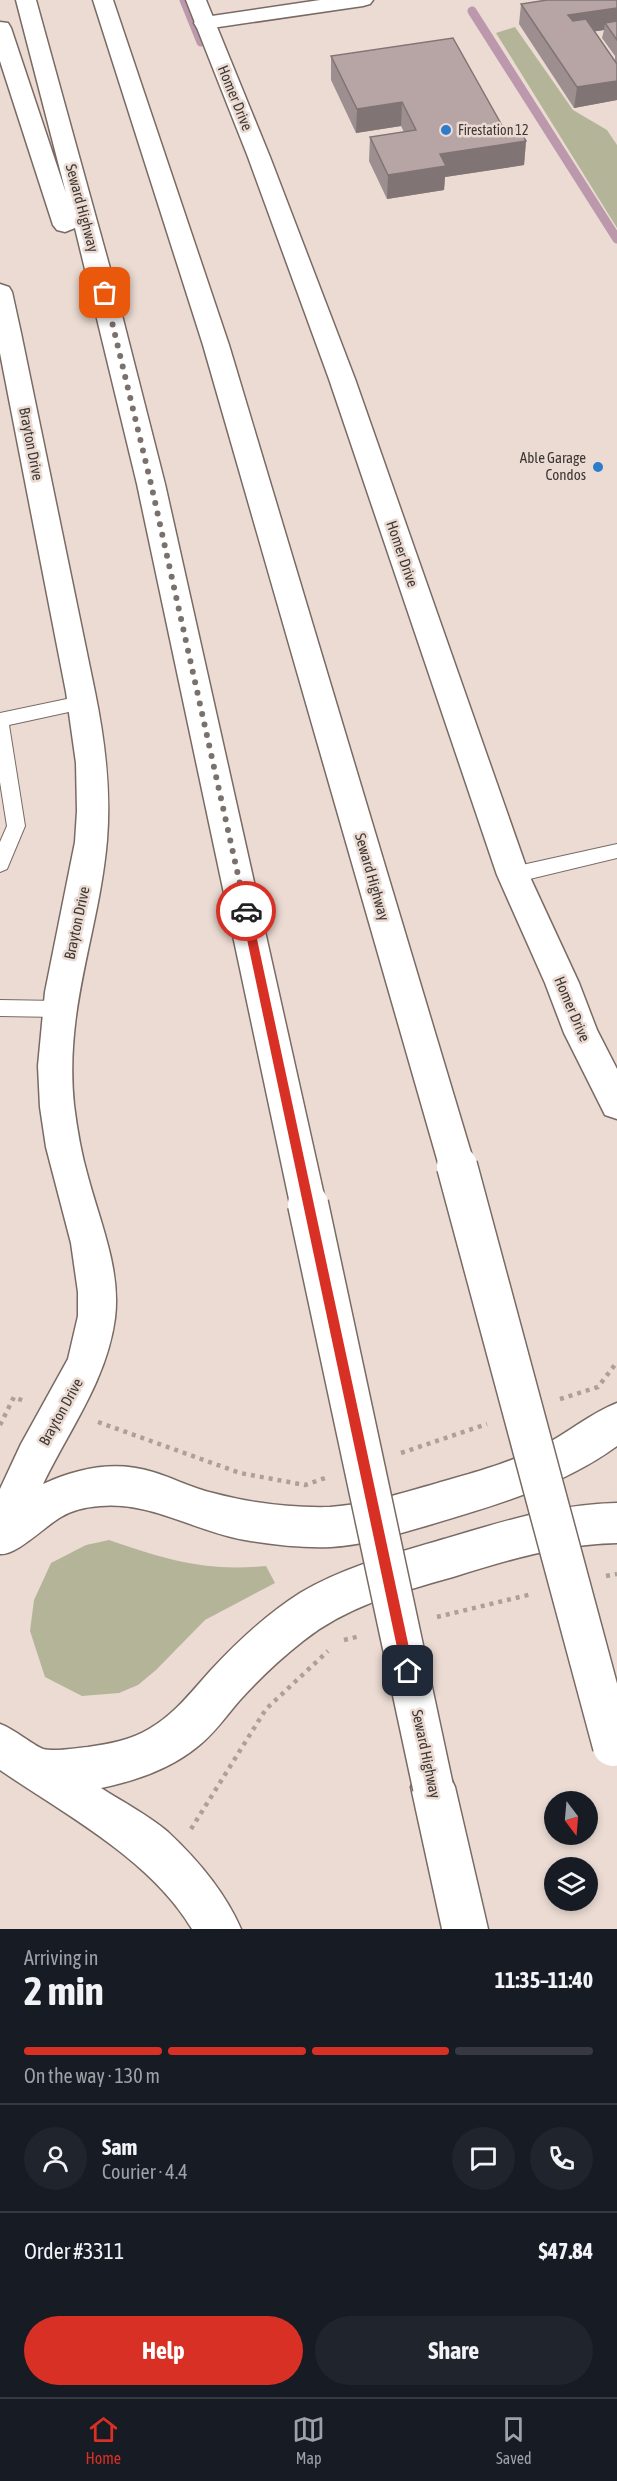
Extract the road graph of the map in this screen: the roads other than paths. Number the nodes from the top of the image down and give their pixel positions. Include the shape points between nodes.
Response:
1 (26, 0) edge
2 (103, 0) edge
3 (116, 0) edge
4 (363, 0) edge
5 (200, 11) edge
6 (0, 28) edge
7 (133, 87) junction
8 (0, 292) edge
9 (151, 484) junction
10 (81, 703) junction
11 (0, 722) edge
12 (4, 784) edge
13 (5, 846) edge
14 (617, 851) edge
15 (0, 864) edge
16 (513, 875) junction
17 (562, 983) junction
18 (0, 1008) edge
19 (58, 1009) junction
20 (617, 1064) edge
21 (617, 1104) edge
22 (617, 1422) edge
23 (617, 1523) edge
24 (0, 1536) edge
25 (10, 1753) edge
26 (615, 1754) edge
27 (218, 1929) edge
28 (465, 1929) edge

1 - 9 main road, Seward Highway
2 - 7 main road, Seward Highway
3 - 7 main road
4 - 5 main road
5 - 16 main road, Homer Drive via 342,379
6 - 9 main road
7 - 26 main road, Seward Highway, bridge via 216,345 457,1166
8 - 10 main road, Brayton Drive
9 - 28 main road, Seward Highway, bridge
10 - 11 lane
10 - 19 main road, Brayton Drive via 92,771 92,835 85,890
11 - 12 lane
12 - 13 lane via 16,826
13 - 15 lane
14 - 16 lane
16 - 17 main road, Homer Drive
17 - 20 main road
17 - 21 main road, Homer Drive via 581,1033
18 - 19 lane
19 - 24 main road, Brayton Drive via 57,1113 98,1290 95,1329 86,1366 34,1460
22 - 24 main road via 589,1443 551,1463 468,1494 384,1518 322,1527 275,1524 199,1509 139,1488 109,1485 62,1494
23 - 25 main road via 594,1522 497,1544 345,1592 300,1618 269,1643 199,1718 163,1745 113,1765 87,1770
25 - 27 main road via 151,1847 199,1898

